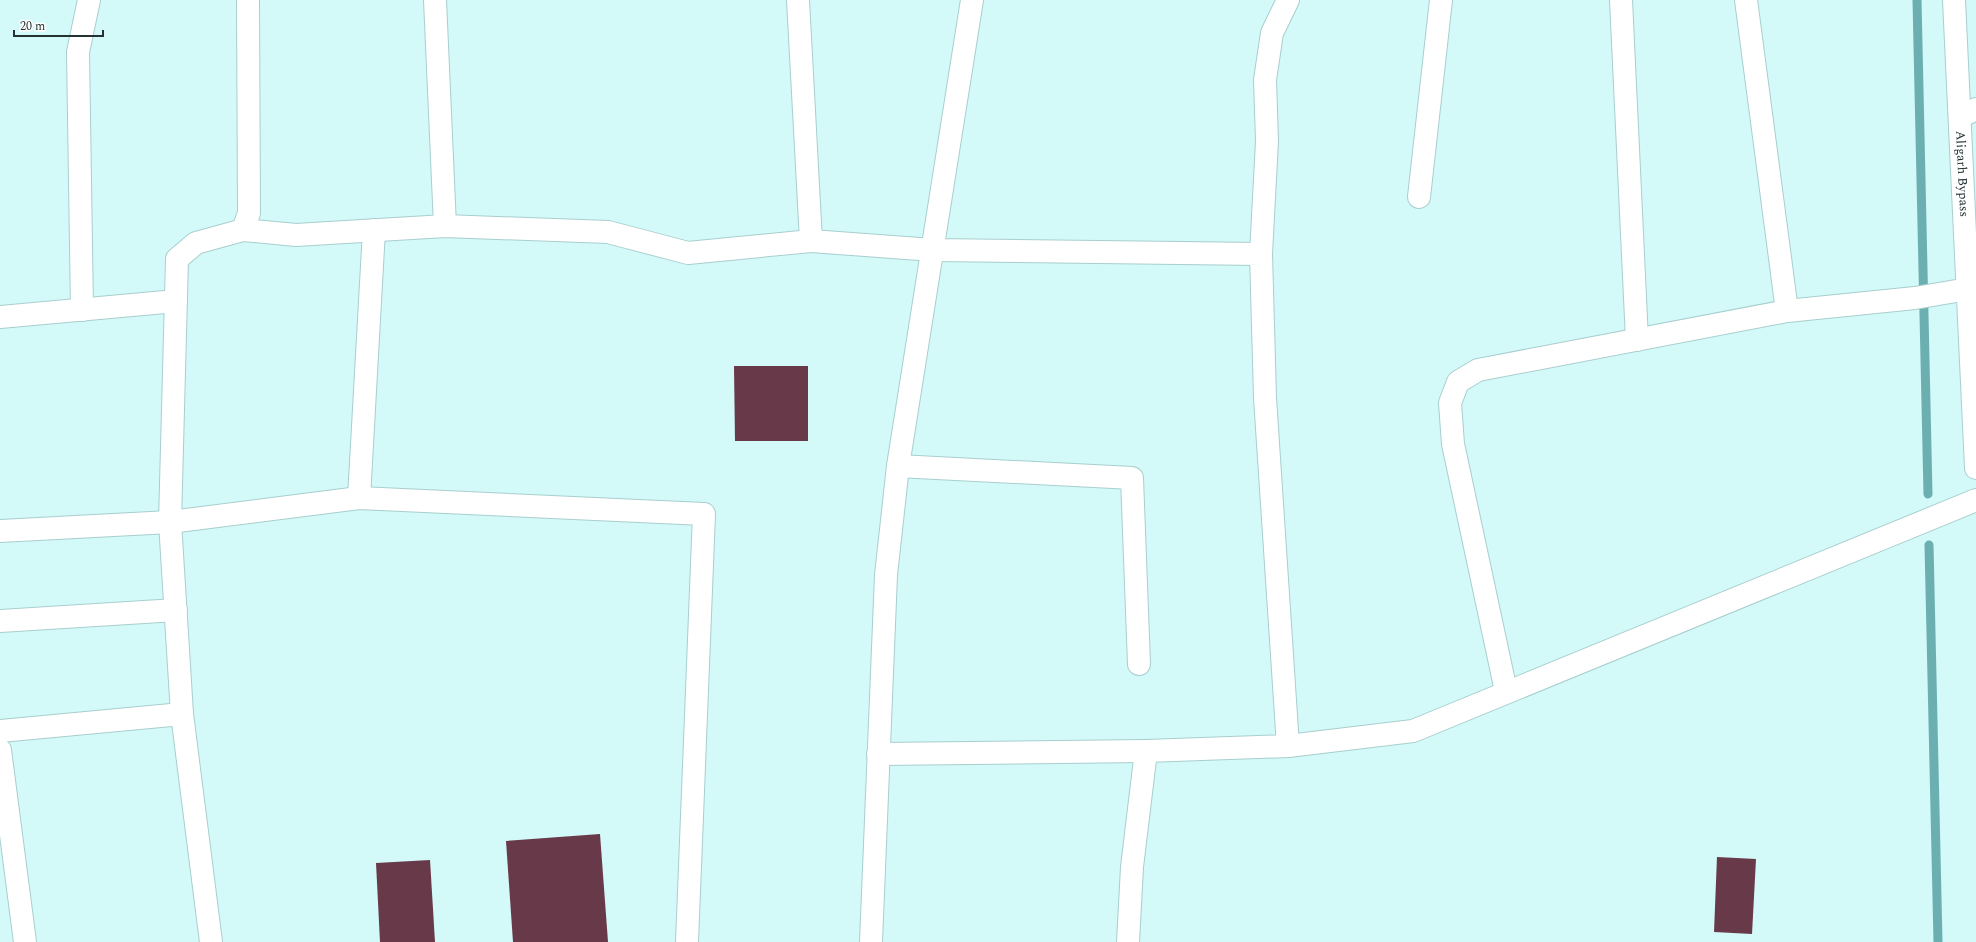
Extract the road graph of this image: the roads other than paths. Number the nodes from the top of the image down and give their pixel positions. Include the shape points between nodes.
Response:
1 (89, 0) edge
2 (248, 0) edge
3 (435, 0) edge
4 (798, 0) edge
5 (972, 0) edge
6 (1288, 0) edge
7 (1441, 0) edge
8 (1621, 0) edge
9 (1746, 0) edge
10 (1954, 0) edge
11 (1968, 113) edge
12 (1419, 197) dead end
13 (445, 226) junction
14 (243, 230) junction
15 (374, 230) junction
16 (811, 242) junction
17 (933, 250) junction
18 (1261, 254) junction
19 (1965, 293) edge
20 (176, 301) junction
21 (82, 310) junction
22 (1787, 311) junction
23 (0, 317) edge
24 (1637, 340) junction
25 (898, 466) junction
26 (1976, 467) edge
27 (359, 498) junction
28 (1976, 500) edge
29 (170, 522) junction
30 (0, 531) edge
31 (176, 610) junction
32 (0, 621) edge
33 (1139, 664) dead end
34 (1506, 691) junction
35 (182, 714) junction
36 (0, 731) edge
37 (1288, 746) junction
38 (0, 750) edge
39 (1146, 751) junction
40 (878, 754) junction
41 (25, 942) edge
42 (211, 942) edge
43 (687, 942) edge
44 (870, 942) edge
45 (1128, 942) edge

1 - 21 main road via 78,52
2 - 14 main road via 249,213
3 - 13 main road
4 - 16 main road
5 - 17 main road
6 - 18 main road via 1272,33 1265,80 1267,141
7 - 12 main road
8 - 24 main road
9 - 22 main road
10 - 11 main road, Aligarh Bypass
11 - 19 main road, Aligarh Bypass
13 - 15 main road
13 - 16 main road via 608,232 688,253
14 - 15 main road via 296,235
14 - 20 main road via 196,244 177,259
15 - 27 main road
16 - 17 main road
17 - 18 main road
17 - 25 main road
18 - 37 main road via 1265,398
19 - 22 main road
19 - 26 main road, Aligarh Bypass
20 - 21 main road
20 - 29 main road
21 - 23 main road
22 - 24 main road
24 - 34 main road via 1478,370 1458,382 1450,403 1453,444
25 - 33 main road via 1132,478
25 - 40 main road via 886,575
27 - 29 main road
27 - 43 main road via 704,514
28 - 34 main road
29 - 30 main road
29 - 31 main road
31 - 32 main road
31 - 35 main road
34 - 37 main road via 1413,731
35 - 36 main road
35 - 42 main road
37 - 39 main road
38 - 41 main road
39 - 40 main road
39 - 45 main road via 1132,867
40 - 44 main road

